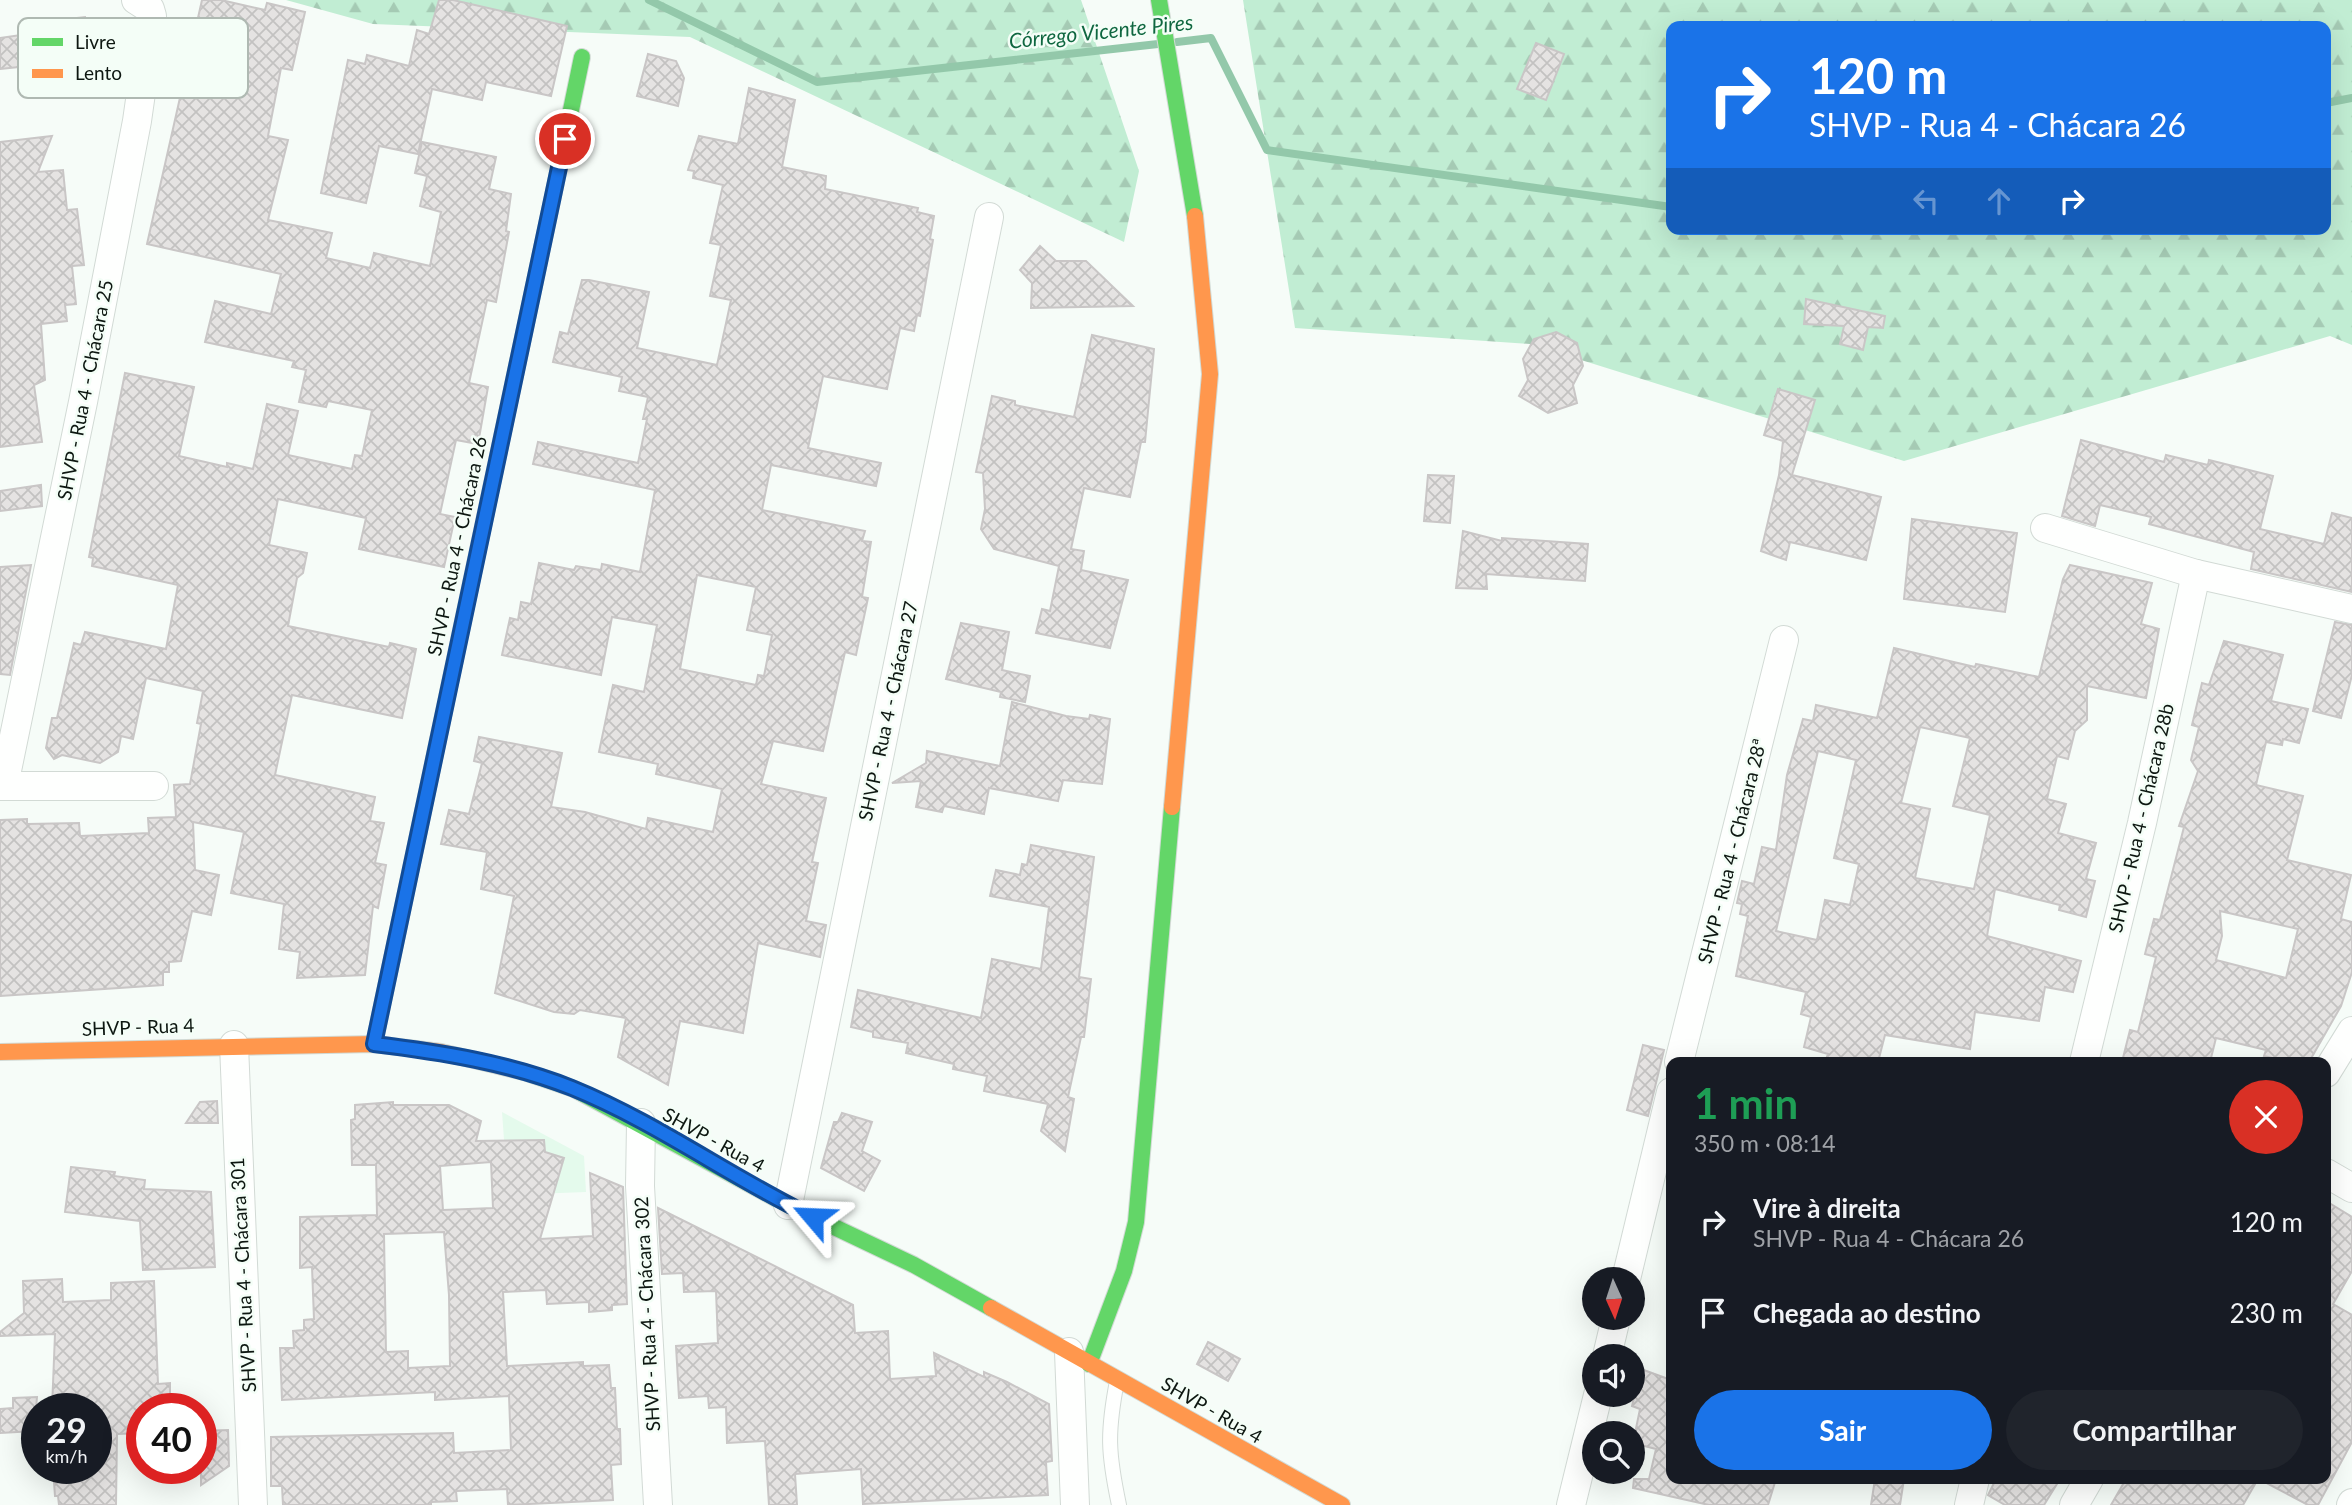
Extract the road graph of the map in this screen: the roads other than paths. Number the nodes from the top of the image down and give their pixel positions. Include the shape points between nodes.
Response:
1 (136, 0) edge
2 (1160, 0) edge
3 (152, 18) edge
4 (582, 57) dead end
5 (140, 98) edge
6 (989, 217) dead end
7 (2045, 528) dead end
8 (2196, 574) junction
9 (2352, 609) edge
10 (1784, 640) dead end
11 (2, 785) edge
12 (154, 786) dead end
13 (2352, 1031) edge
14 (374, 1044) junction
15 (234, 1045) junction
16 (0, 1052) edge
17 (1680, 1057) edge
18 (2085, 1057) edge
19 (2331, 1065) edge
20 (1666, 1113) edge
21 (641, 1123) junction
22 (2331, 1176) edge
23 (2352, 1188) edge
24 (788, 1205) junction
25 (1629, 1267) edge
26 (1079, 1358) junction
27 (1117, 1380) junction
28 (1595, 1407) edge
29 (1974, 1484) edge
30 (2087, 1484) edge
31 (253, 1505) edge
32 (658, 1505) edge
33 (1075, 1505) edge
34 (1119, 1505) edge
35 (1342, 1505) edge
36 (1571, 1505) edge
37 (1969, 1505) edge
38 (2074, 1505) edge

1 - 3 street, SHVP - Rua 4 - Chácara 25 via 150,9
2 - 26 street via 1192,189 1210,374 1136,1222 1124,1271
4 - 14 street, SHVP - Rua 4 - Chácara 26
5 - 11 street, SHVP - Rua 4 - Chácara 25 via 83,402
6 - 24 street, SHVP - Rua 4 - Chácara 27
7 - 8 street
8 - 9 street
8 - 18 street, SHVP - Rua 4 - Chácara 28b
10 - 17 street, SHVP - Rua 4 - Chácara 28ª
11 - 12 street, SHVP - Rua 4 - Chácara 25
13 - 19 street
14 - 15 street, SHVP - Rua 4
14 - 21 street, SHVP - Rua 4 via 441,1052 531,1074 574,1089
15 - 16 street, SHVP - Rua 4
15 - 31 street, SHVP - Rua 4 - Chácara 301
20 - 25 street
21 - 24 street, SHVP - Rua 4
21 - 32 street, SHVP - Rua 4 - Chácara 302 via 640,1186
22 - 23 street
24 - 26 street, SHVP - Rua 4 via 914,1265
26 - 27 street, SHVP - Rua 4
26 - 33 street
27 - 34 lane via 1108,1429
27 - 35 street, SHVP - Rua 4
28 - 36 street
29 - 37 street
30 - 38 street

